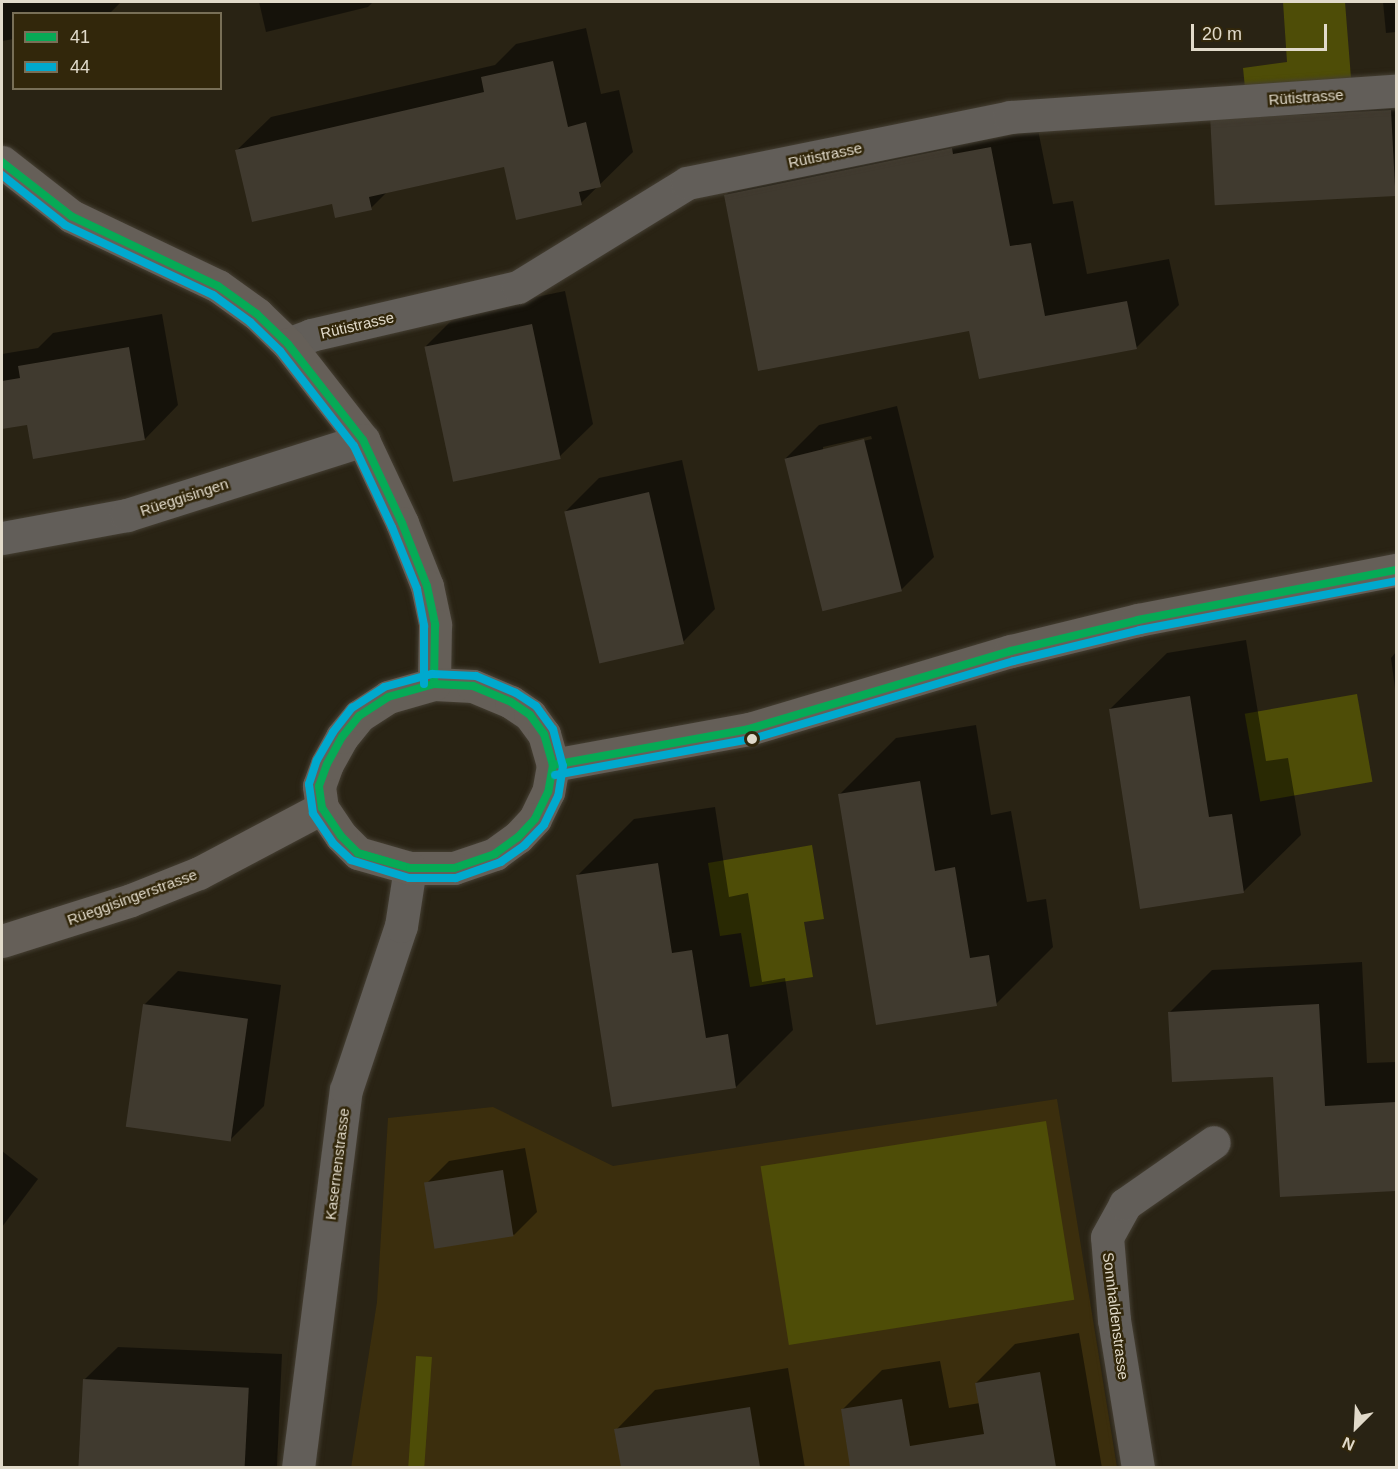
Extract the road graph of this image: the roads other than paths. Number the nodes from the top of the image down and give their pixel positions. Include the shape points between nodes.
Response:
1 (1396, 92) edge
2 (2, 162) edge
3 (288, 344) junction
4 (363, 440) junction
5 (2, 538) edge
6 (1396, 570) edge
7 (434, 684) junction
8 (553, 765) junction
9 (322, 808) junction
10 (410, 868) junction
11 (2, 941) edge
12 (1214, 1142) dead end
13 (298, 1467) edge
14 (1138, 1467) edge

1 - 3 street, Rütistrasse via 1010,117 687,183 518,287
2 - 3 street via 71,216 218,286 257,314
3 - 4 street
4 - 5 street, Rüeggisingen via 127,515
4 - 7 street via 427,586 435,625
6 - 8 street via 1138,620 1011,651 749,729
7 - 8 street via 473,686 511,702 530,715 544,734
7 - 9 street via 388,697 359,716 327,764 319,786
8 - 10 street via 548,792 535,819 495,854 454,868
9 - 10 street via 358,853
9 - 11 street, Rüeggisingerstrasse via 200,873 131,900
10 - 13 street, Kasernenstrasse via 401,926 346,1090
12 - 14 street, Sonnhaldenstrasse via 1125,1204 1107,1237 1114,1320

